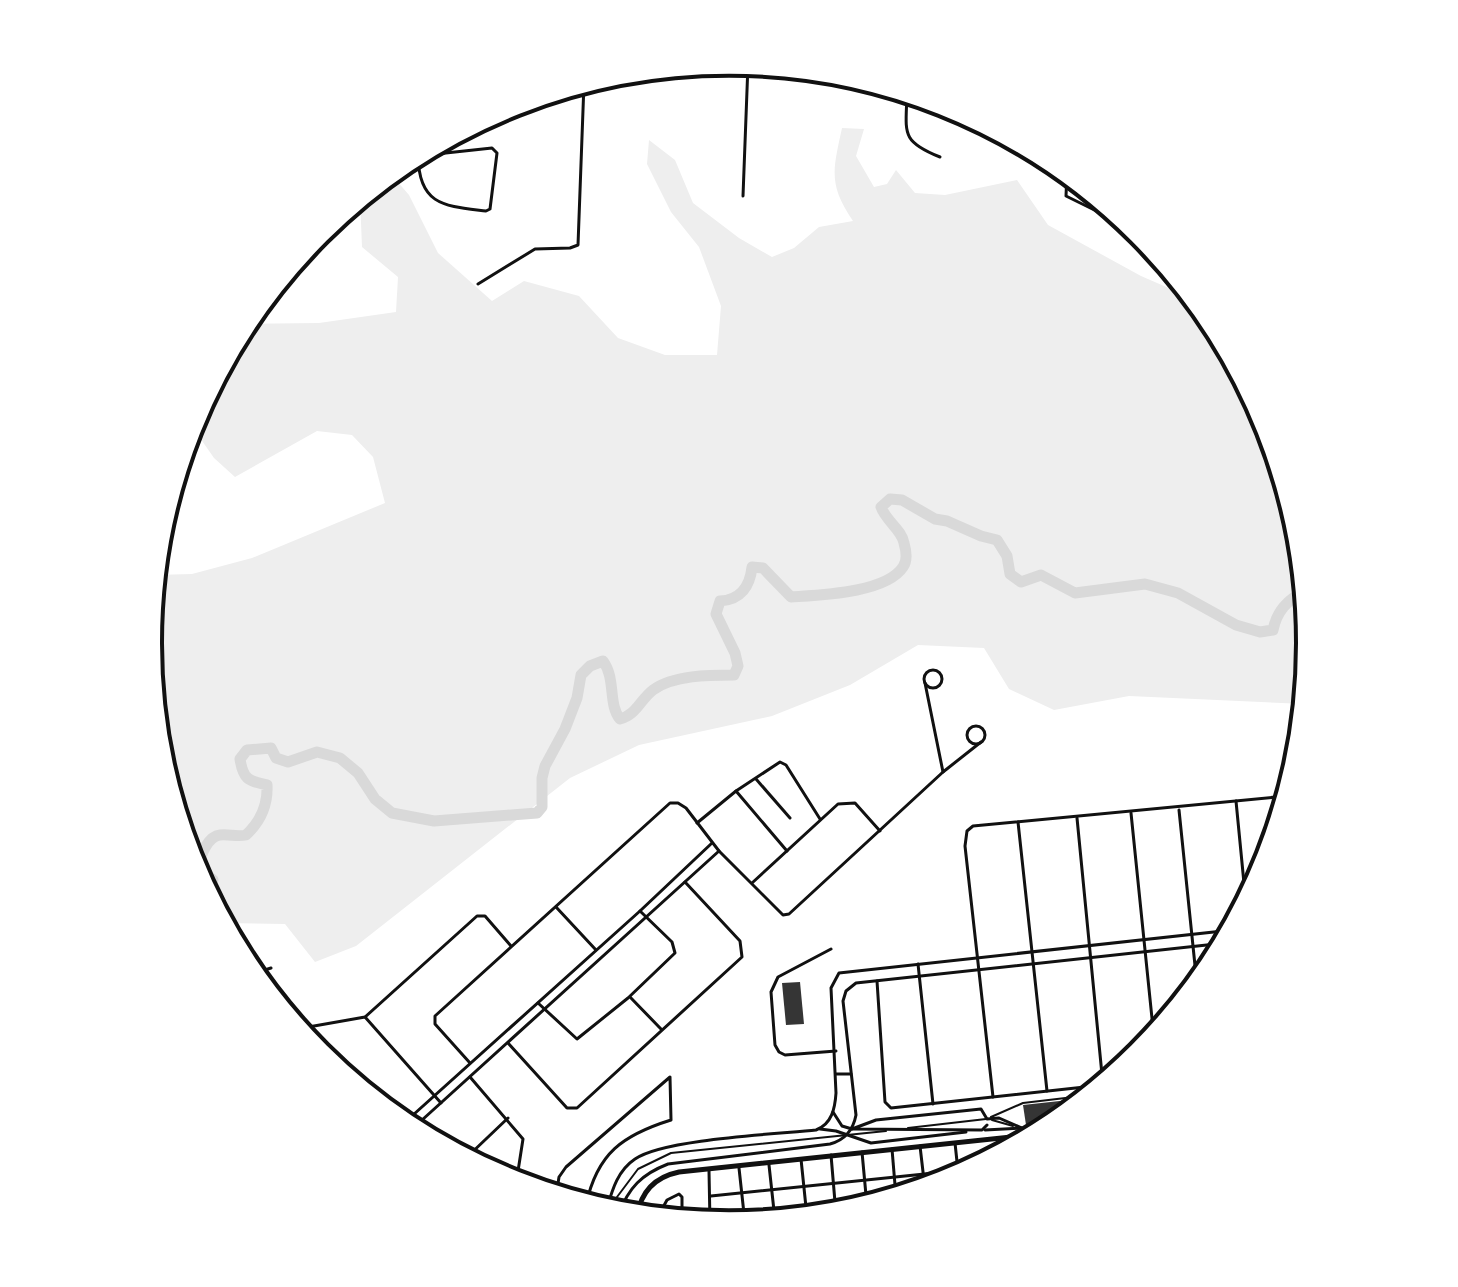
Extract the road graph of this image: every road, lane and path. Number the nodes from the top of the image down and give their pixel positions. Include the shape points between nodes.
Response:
1 (748, 77) edge
2 (584, 95) edge
3 (907, 105) edge
4 (444, 153) edge
5 (940, 157) dead end
6 (419, 169) edge
7 (1066, 188) edge
8 (743, 196) dead end
9 (1095, 210) edge
10 (478, 284) dead end
11 (925, 683) junction
12 (981, 742) junction
13 (943, 772) junction
14 (755, 778) junction
15 (736, 791) junction
16 (1275, 797) edge
17 (1236, 801) junction
18 (1179, 808) junction
19 (1131, 813) junction
20 (790, 818) dead end
21 (1077, 818) junction
22 (820, 819) junction
23 (1018, 822) junction
24 (697, 823) junction
25 (880, 831) junction
26 (712, 843) junction
27 (719, 851) junction
28 (787, 851) junction
29 (1244, 881) edge
30 (685, 882) junction
31 (752, 883) junction
32 (556, 907) junction
33 (640, 911) junction
34 (646, 916) junction
35 (1217, 932) edge
36 (1193, 934) junction
37 (1144, 940) junction
38 (1209, 945) edge
39 (511, 946) junction
40 (1089, 946) junction
41 (1194, 947) junction
42 (831, 949) dead end
43 (596, 950) junction
44 (1032, 952) junction
45 (1144, 952) junction
46 (978, 958) junction
47 (1090, 958) junction
48 (918, 964) junction
49 (1033, 964) junction
50 (1196, 966) edge
51 (271, 968) dead end
52 (265, 970) edge
53 (979, 970) junction
54 (919, 977) junction
55 (877, 981) junction
56 (629, 996) junction
57 (538, 1003) junction
58 (544, 1009) junction
59 (365, 1017) junction
60 (1152, 1022) edge
61 (310, 1027) edge
62 (661, 1029) junction
63 (508, 1043) junction
64 (836, 1051) junction
65 (470, 1063) junction
66 (1102, 1071) edge
67 (836, 1074) junction
68 (851, 1074) junction
69 (470, 1077) junction
70 (1082, 1087) edge
71 (1047, 1091) junction
72 (435, 1096) junction
73 (993, 1097) junction
74 (1069, 1098) edge
75 (441, 1103) junction
76 (933, 1104) junction
77 (833, 1112) junction
78 (414, 1115) edge
79 (508, 1118) junction
80 (422, 1120) edge
81 (987, 1122) junction
82 (1021, 1128) junction
83 (1024, 1128) edge
84 (852, 1129) junction
85 (816, 1130) junction
86 (982, 1130) junction
87 (846, 1136) junction
88 (1010, 1136) edge
89 (995, 1138) junction
90 (955, 1143) junction
91 (996, 1144) edge
92 (920, 1146) junction
93 (892, 1149) junction
94 (474, 1150) edge
95 (862, 1152) junction
96 (831, 1155) junction
97 (801, 1159) junction
98 (769, 1162) junction
99 (957, 1163) edge
100 (739, 1165) junction
101 (709, 1168) junction
102 (518, 1170) edge
103 (932, 1173) edge
104 (924, 1174) junction
105 (894, 1177) junction
106 (864, 1180) junction
107 (558, 1184) edge
108 (835, 1184) junction
109 (895, 1186) edge
110 (804, 1187) junction
111 (773, 1190) junction
112 (589, 1193) edge
113 (742, 1193) junction
114 (866, 1194) edge
115 (711, 1196) junction
116 (610, 1198) edge
117 (616, 1200) edge
118 (624, 1201) edge
119 (836, 1201) edge
120 (640, 1204) edge
121 (806, 1206) edge
122 (663, 1207) edge
123 (682, 1209) edge
124 (774, 1209) edge
125 (710, 1210) edge
126 (744, 1211) edge

1 - 8 street
2 - 10 street via 578,245 535,249
3 - 5 street via 910,141
4 - 6 street via 492,148 497,153 490,209 447,206 431,195
7 - 9 street via 1066,196
11 - 11 street via 928,671 941,675 938,686
11 - 13 street
12 - 12 street via 982,730 970,729 968,740
12 - 13 street
13 - 25 street
14 - 15 street
14 - 20 street
14 - 22 street via 780,762 786,765
15 - 24 street
15 - 28 street
16 - 17 street
17 - 18 street
17 - 29 street
18 - 19 street
18 - 36 street
19 - 21 street
19 - 37 street
21 - 23 street
21 - 40 street
22 - 25 street via 838,804 855,803
22 - 28 street
23 - 44 street
23 - 46 street via 967,831
24 - 26 street
24 - 32 street via 686,808 670,803
25 - 31 street via 789,914 779,912
26 - 27 street
26 - 33 street
27 - 30 street
27 - 31 street
28 - 31 street
30 - 34 street
30 - 62 street via 740,941 743,951
32 - 39 street
32 - 43 street
33 - 34 street
33 - 43 street
34 - 56 street via 675,949
34 - 58 street
35 - 36 street
36 - 37 street
36 - 41 street
37 - 40 street
37 - 45 street
38 - 41 street
39 - 59 street via 485,916 477,916
39 - 65 street via 435,1016
40 - 44 street
40 - 47 street
41 - 45 street
41 - 50 street
42 - 64 street via 778,977 771,992 779,1052
43 - 57 street
44 - 46 street
44 - 49 street
45 - 47 street
45 - 60 street
46 - 48 street
46 - 53 street
47 - 49 street
47 - 66 street
48 - 54 street
48 - 64 street via 844,971 835,977 831,996
49 - 53 street
49 - 71 street
51 - 52 street
53 - 54 street
53 - 73 street
54 - 55 street
54 - 76 street
55 - 68 street via 856,983 843,1001
55 - 76 street via 885,1102 891,1108
56 - 58 street via 577,1039
56 - 62 street
57 - 58 street
57 - 65 street
58 - 63 street
59 - 61 street
59 - 72 street
62 - 63 street via 572,1109
63 - 69 street
64 - 67 street
65 - 72 street
67 - 68 street
67 - 77 street
68 - 84 street via 856,1115
69 - 75 street
69 - 79 street
70 - 71 street
71 - 73 street
72 - 75 street
72 - 78 street
73 - 76 street
74 - 81 lane via 1019,1104
75 - 80 street
77 - 84 street via 842,1126
77 - 85 street
79 - 94 street
79 - 102 street via 523,1139
81 - 82 lane
81 - 86 street
81 - 117 lane via 671,1153 651,1160 628,1180
82 - 83 lane
82 - 84 street via 999,1118 987,1119 981,1109 876,1120
82 - 86 street
84 - 86 street
84 - 87 street
85 - 87 street
85 - 116 street via 644,1153 621,1173
86 - 87 street via 871,1143
87 - 118 street via 830,1144 668,1164 638,1180
88 - 89 main road
89 - 90 main road
89 - 91 path
90 - 92 main road
90 - 99 street
92 - 93 main road
92 - 104 street
93 - 95 main road
93 - 105 street
95 - 96 main road
95 - 106 street
96 - 97 main road
96 - 108 street
97 - 98 main road
97 - 110 street
98 - 100 main road
98 - 111 street
100 - 101 main road
100 - 113 street
101 - 115 street
101 - 120 main road via 663,1176
103 - 104 street
104 - 105 street
105 - 106 street
105 - 109 street
106 - 108 street
106 - 114 street
107 - 112 street via 566,1167 670,1077 671,1120 626,1138 608,1153
108 - 110 street
108 - 119 street
110 - 111 street
110 - 121 street
111 - 113 street
111 - 124 street
113 - 115 street
113 - 126 street
115 - 125 street
122 - 123 street via 679,1194

